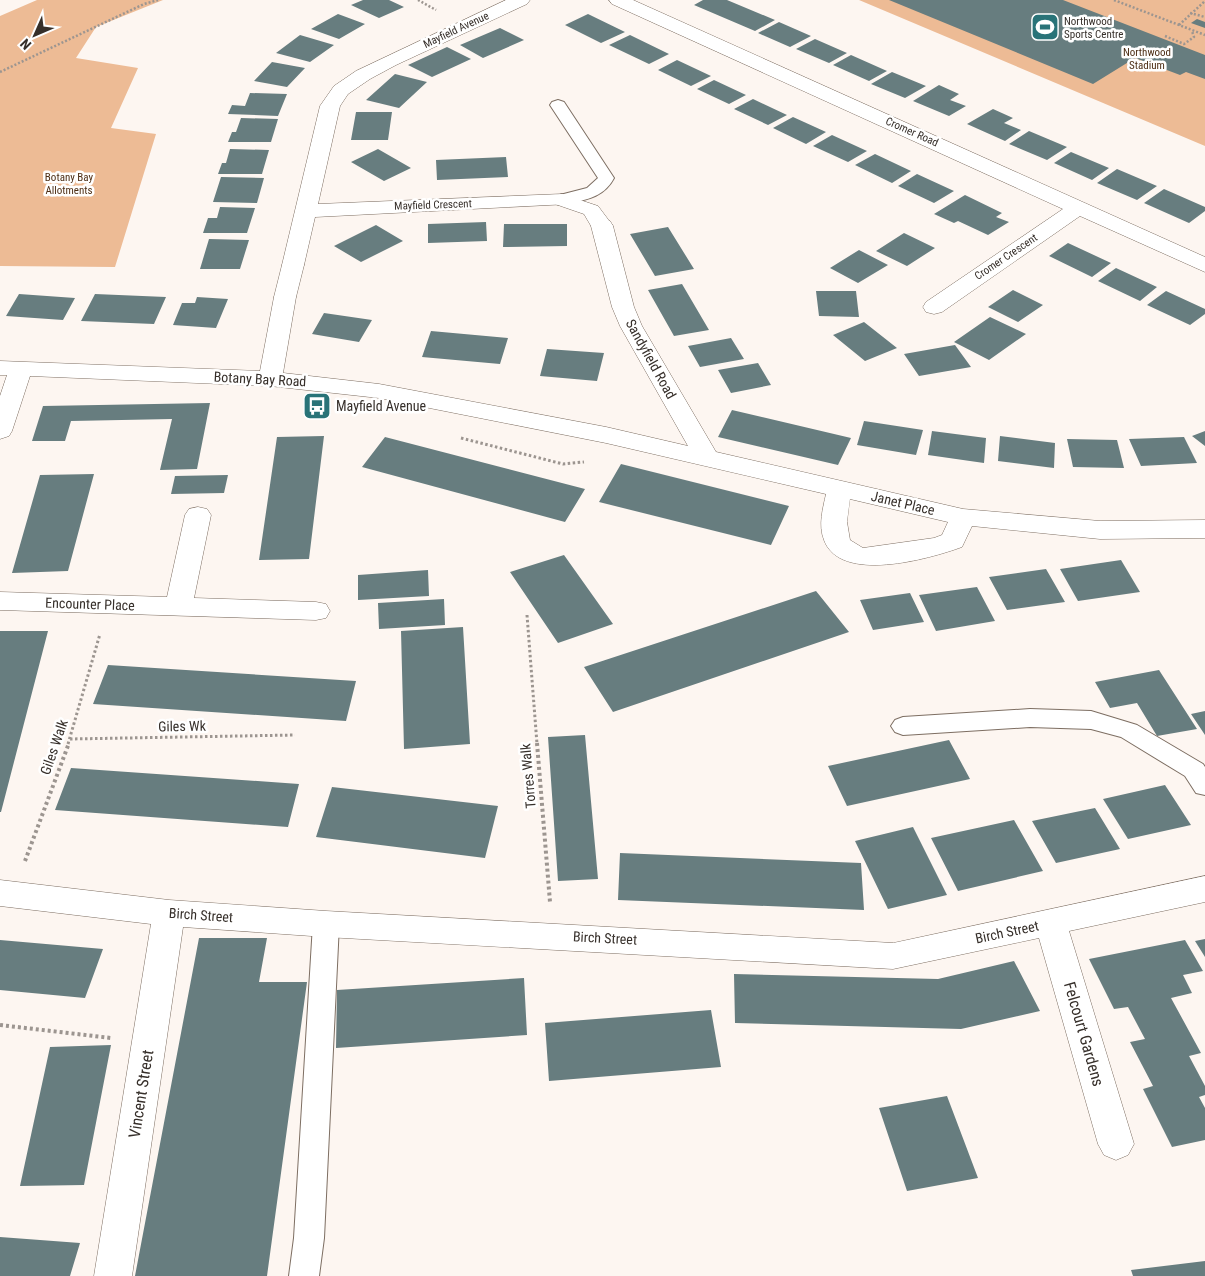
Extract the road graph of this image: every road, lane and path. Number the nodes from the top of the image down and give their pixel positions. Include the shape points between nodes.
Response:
1 (158, 0) edge
2 (521, 0) edge
3 (618, 0) edge
4 (1114, 0) edge
5 (1205, 1) edge
6 (1190, 13) junction
7 (1205, 18) edge
8 (1179, 25) junction
9 (1192, 30) junction
10 (1205, 35) edge
11 (1165, 36) dead end
12 (0, 72) edge
13 (558, 105) dead end
14 (562, 200) junction
15 (1079, 207) junction
16 (305, 211) junction
17 (1205, 265) edge
18 (934, 306) dead end
19 (10, 368) edge
20 (270, 379) junction
21 (0, 431) edge
22 (606, 434) joint
23 (707, 458) junction
24 (838, 489) junction
25 (198, 515) dead end
26 (963, 517) junction
27 (1205, 529) edge
28 (0, 601) edge
29 (109, 604) junction
30 (179, 606) junction
31 (316, 611) dead end
32 (527, 615) dead end
33 (904, 726) dead end
34 (295, 735) dead end
35 (70, 739) junction
36 (1205, 786) edge
37 (1205, 889) edge
38 (7, 894) edge
39 (169, 913) junction
40 (1051, 923) junction
41 (326, 924) junction
42 (552, 935) junction
43 (0, 1025) edge
44 (149, 1043) junction
45 (1116, 1144) dead end
46 (114, 1276) edge
47 (304, 1276) edge

1 - 12 path
2 - 16 street, Mayfield Avenue via 389,61 341,90 330,106
3 - 15 street, Cromer Road
4 - 8 path
5 - 6 path
6 - 7 path
6 - 8 path
8 - 9 path
9 - 10 path
9 - 11 path via 1194,37 1184,44
13 - 14 lane via 606,178 601,188
14 - 16 street, Mayfield Crescent
14 - 23 street, Sandyfield Road via 591,210 602,226 631,326
15 - 17 street, Cromer Road
15 - 18 street, Cromer Crescent
16 - 20 street, Mayfield Avenue
19 - 20 street, Botany Bay Road
19 - 21 street
20 - 22 street, Botany Bay Road via 379,391
22 - 23 street, Janet Place
23 - 24 street, Janet Place
24 - 26 street, Janet Place
24 - 26 street via 835,539 854,556 939,547 953,541
25 - 30 street
26 - 27 street, Janet Place via 1100,530
28 - 29 street, Encounter Place
29 - 30 street, Encounter Place
29 - 35 path, Giles Walk
30 - 31 street, Encounter Place
32 - 42 path, Torres Walk
33 - 36 lane via 1030,718 1090,720 1129,731 1194,770
34 - 35 path, Giles Wk
35 - 38 path, Giles Walk
37 - 40 street, Birch Street
38 - 39 street, Birch Street
39 - 41 street, Birch Street
39 - 44 street, Vincent Street
40 - 42 street, Birch Street via 892,956
40 - 45 street, Felcourt Gardens
41 - 42 street, Birch Street
41 - 47 lane
43 - 44 path
44 - 46 street, Vincent Street

